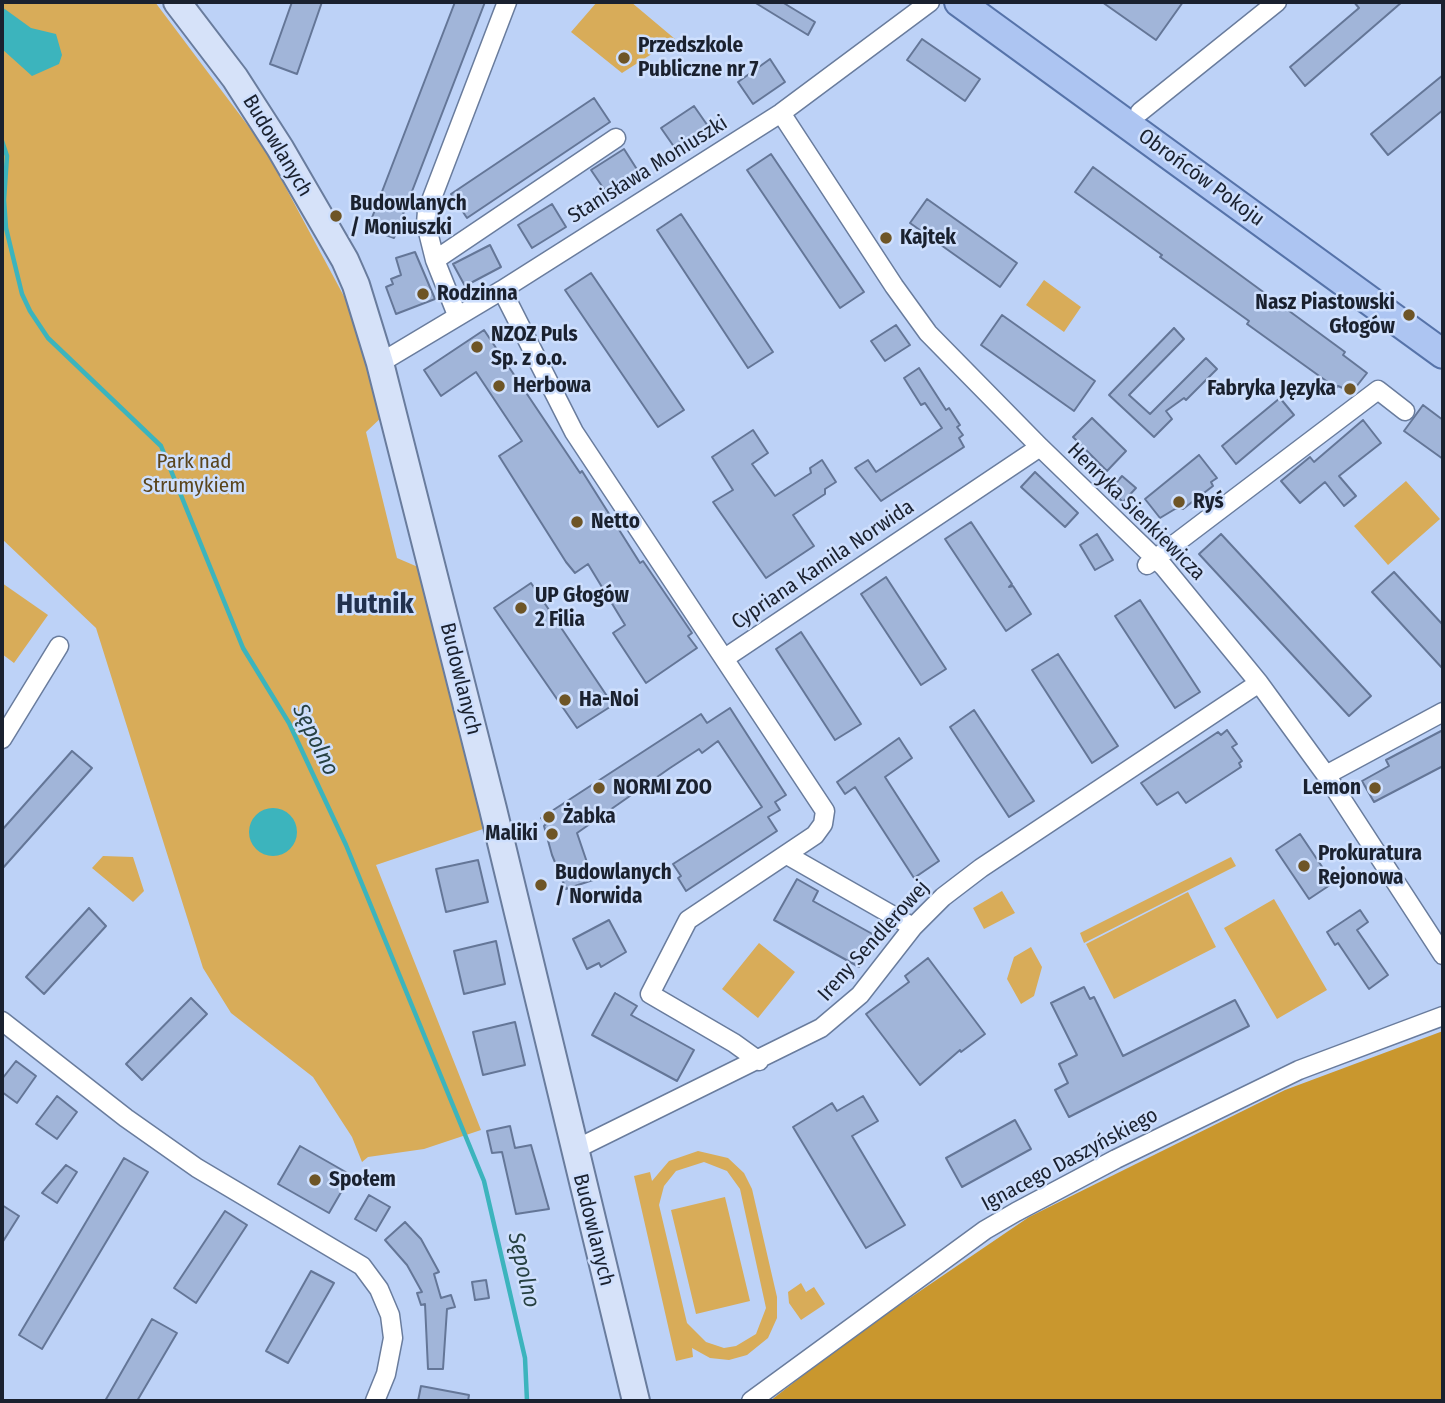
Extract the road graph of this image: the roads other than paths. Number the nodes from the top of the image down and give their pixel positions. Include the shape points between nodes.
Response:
1 (177, 2) edge
2 (507, 2) edge
3 (930, 2) edge
4 (959, 2) edge
5 (989, 2) edge
6 (1277, 2) edge
7 (1140, 112) junction
8 (781, 113) junction
9 (616, 138) dead end
10 (435, 260) junction
11 (502, 290) junction
12 (457, 315) junction
13 (1443, 333) edge
14 (1443, 354) edge
15 (380, 363) junction
16 (1405, 411) dead end
17 (1040, 447) junction
18 (1152, 562) junction
19 (59, 646) dead end
20 (725, 658) junction
21 (1259, 683) junction
22 (1443, 712) edge
23 (2, 739) edge
24 (1326, 775) junction
25 (787, 855) junction
26 (913, 927) junction
27 (1443, 955) edge
28 (1443, 1016) edge
29 (2, 1021) edge
30 (759, 1061) junction
31 (574, 1150) junction
32 (380, 1400) edge
33 (636, 1401) edge
34 (751, 1401) edge

1 - 15 street, Budowlanych via 235,78 345,260
2 - 10 street via 427,211
3 - 8 street, Stanisława Moniuszki
4 - 14 main road, Obrońców Pokoju
5 - 7 main road, Obrońców Pokoju
6 - 7 street
7 - 13 main road, Obrońców Pokoju
8 - 11 street, Stanisława Moniuszki
8 - 17 street, Henryka Sienkiewicza via 928,332
9 - 10 street
10 - 12 street
11 - 12 street, Stanisława Moniuszki
11 - 20 street via 574,432
12 - 15 street, Stanisława Moniuszki
15 - 31 street, Budowlanych
16 - 18 street via 1378,390
17 - 18 street, Henryka Sienkiewicza
17 - 20 street, Cypriana Kamila Norwida
18 - 21 street, Henryka Sienkiewicza
19 - 23 street
20 - 25 street, Cypriana Kamila Norwida via 825,811 821,829
21 - 24 street, Henryka Sienkiewicza
21 - 26 street, Ireny Sendlerowej via 981,868
22 - 24 street
24 - 27 street, Henryka Sienkiewicza
25 - 26 street
25 - 30 street, Cypriana Kamila Norwida via 688,920 650,994
26 - 30 street, Ireny Sendlerowej via 847,1008 821,1028
28 - 34 street, Ignacego Daszyńskiego via 1299,1070 1016,1212
29 - 32 street via 197,1168 362,1266 390,1315 391,1355
30 - 31 street, Ireny Sendlerowej
31 - 33 street, Budowlanych

